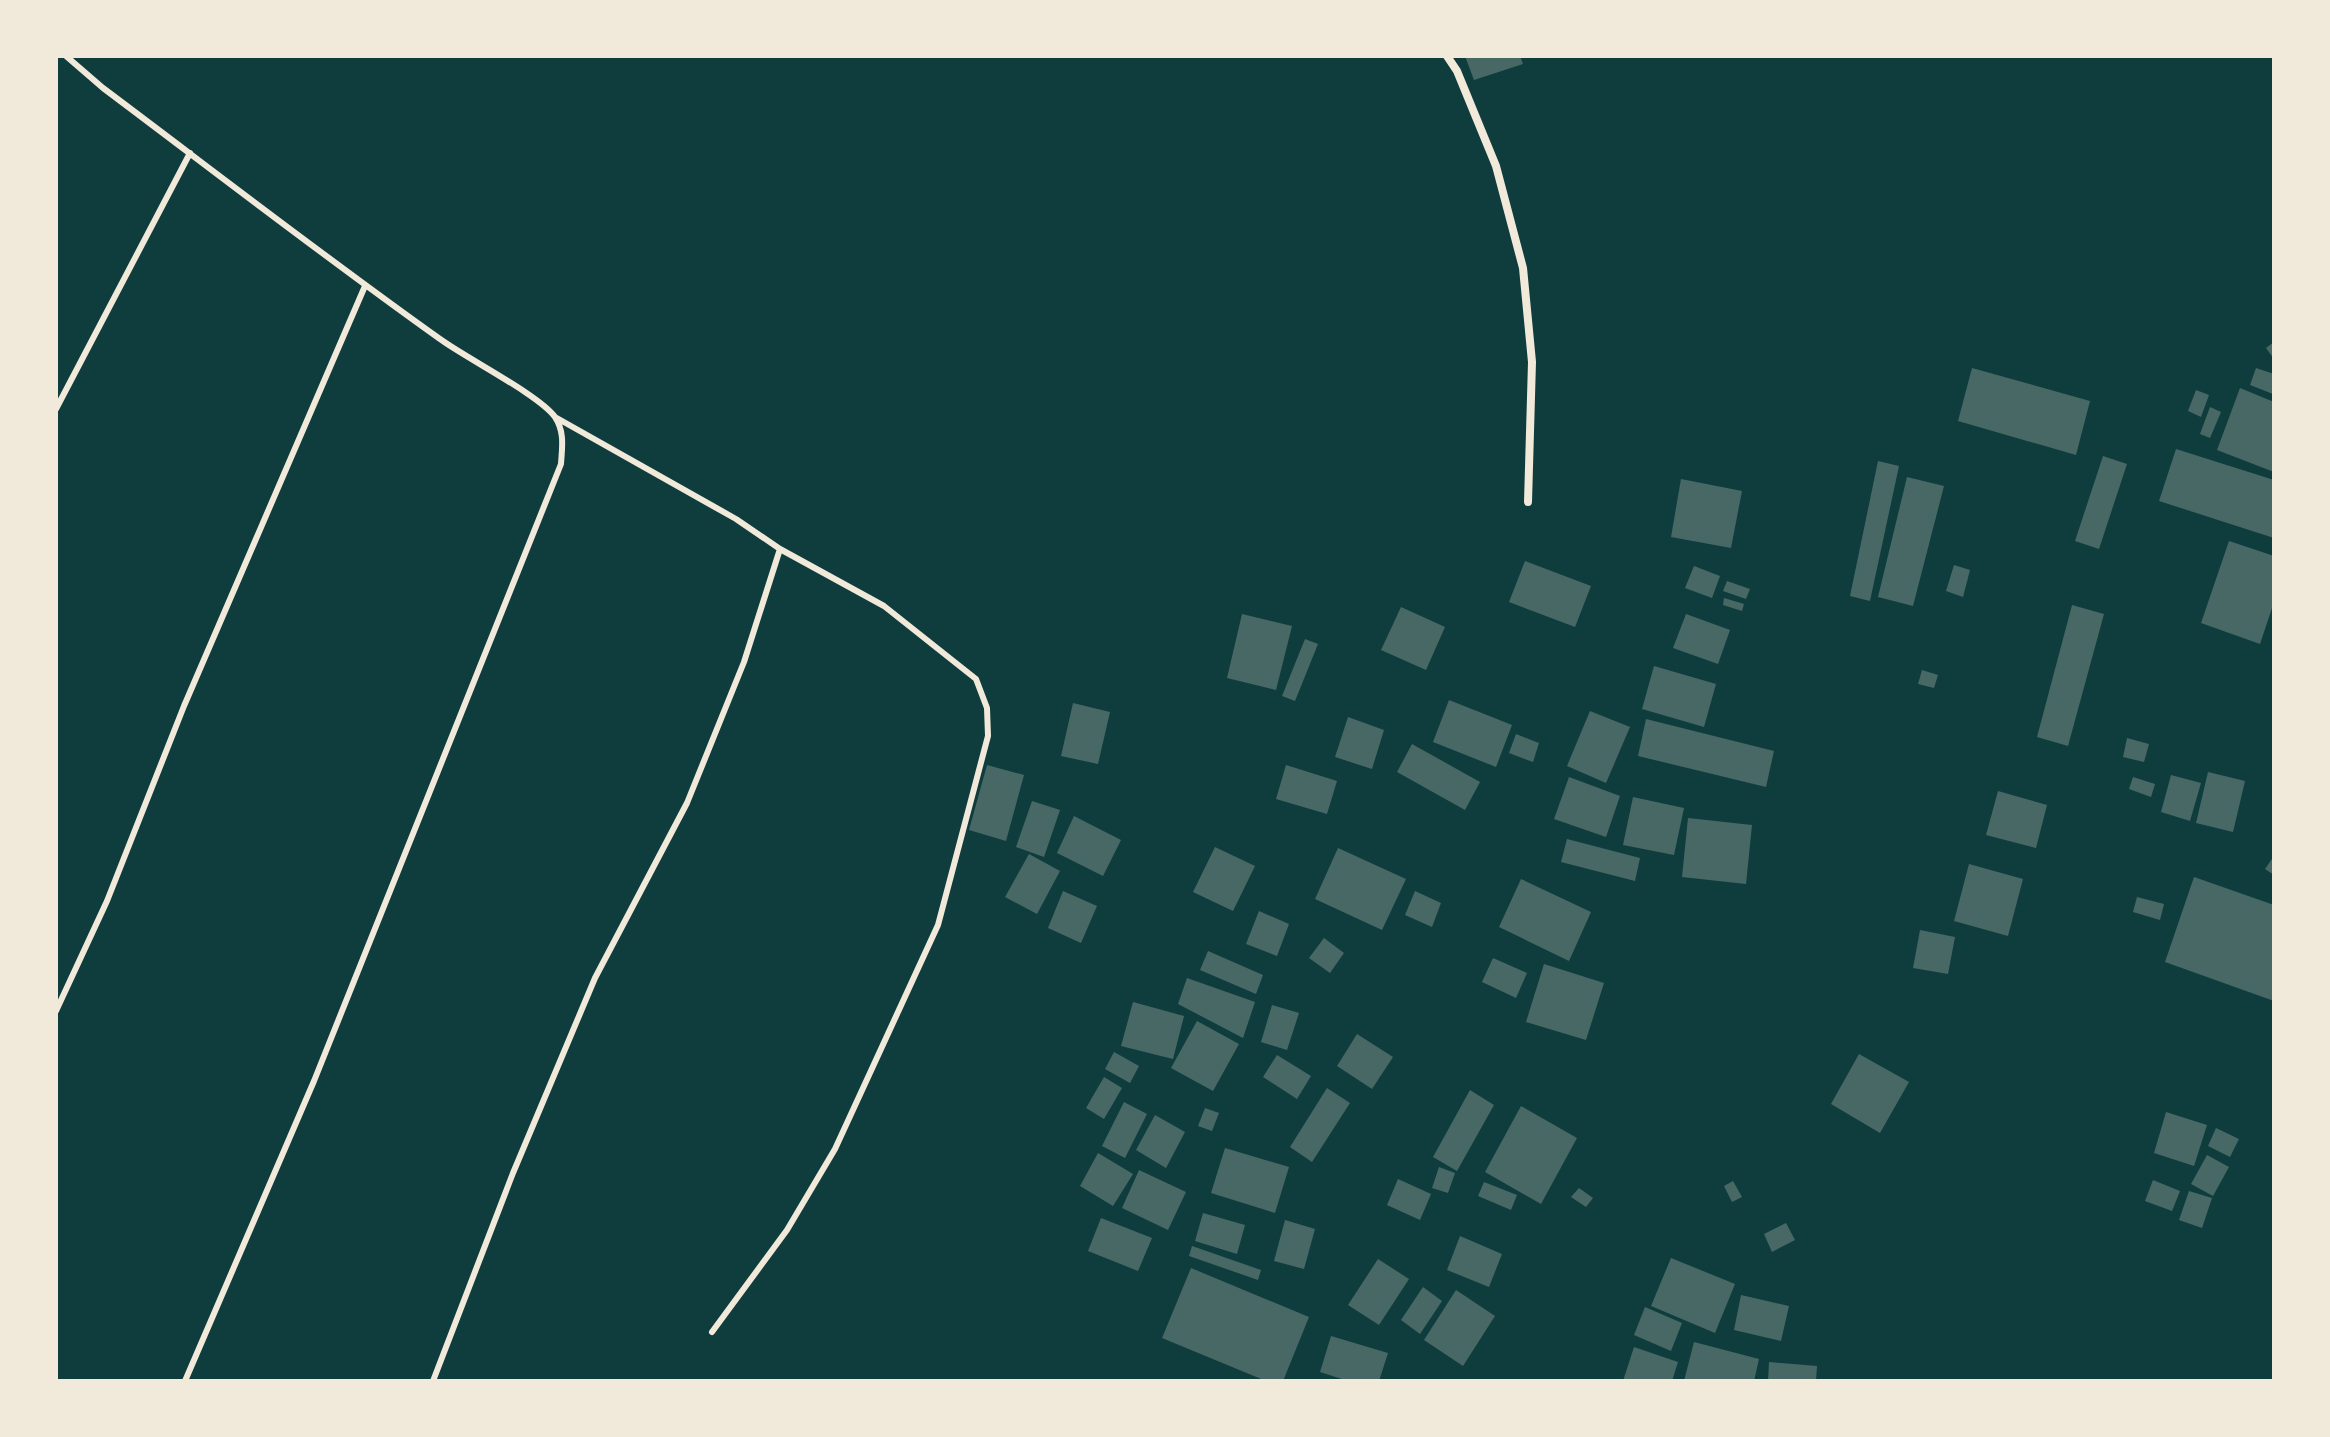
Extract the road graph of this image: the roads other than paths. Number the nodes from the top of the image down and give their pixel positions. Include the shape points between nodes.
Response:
1 (66, 56) edge
2 (1447, 56) edge
3 (190, 153) junction
4 (365, 286) junction
5 (56, 409) edge
6 (555, 417) junction
7 (1528, 502) dead end
8 (780, 549) junction
9 (56, 1011) edge
10 (712, 1332) dead end
11 (185, 1381) edge
12 (433, 1381) edge

1 - 3 lane
2 - 7 street via 1496,166 1523,268 1532,362
3 - 4 lane
3 - 5 lane
4 - 6 lane
4 - 9 lane
6 - 8 lane
6 - 11 lane via 562,434 561,464 314,1081
8 - 10 lane via 884,606 976,679 987,708 988,736 938,925 848,1121 787,1230
8 - 12 lane via 744,662 687,803 595,978

